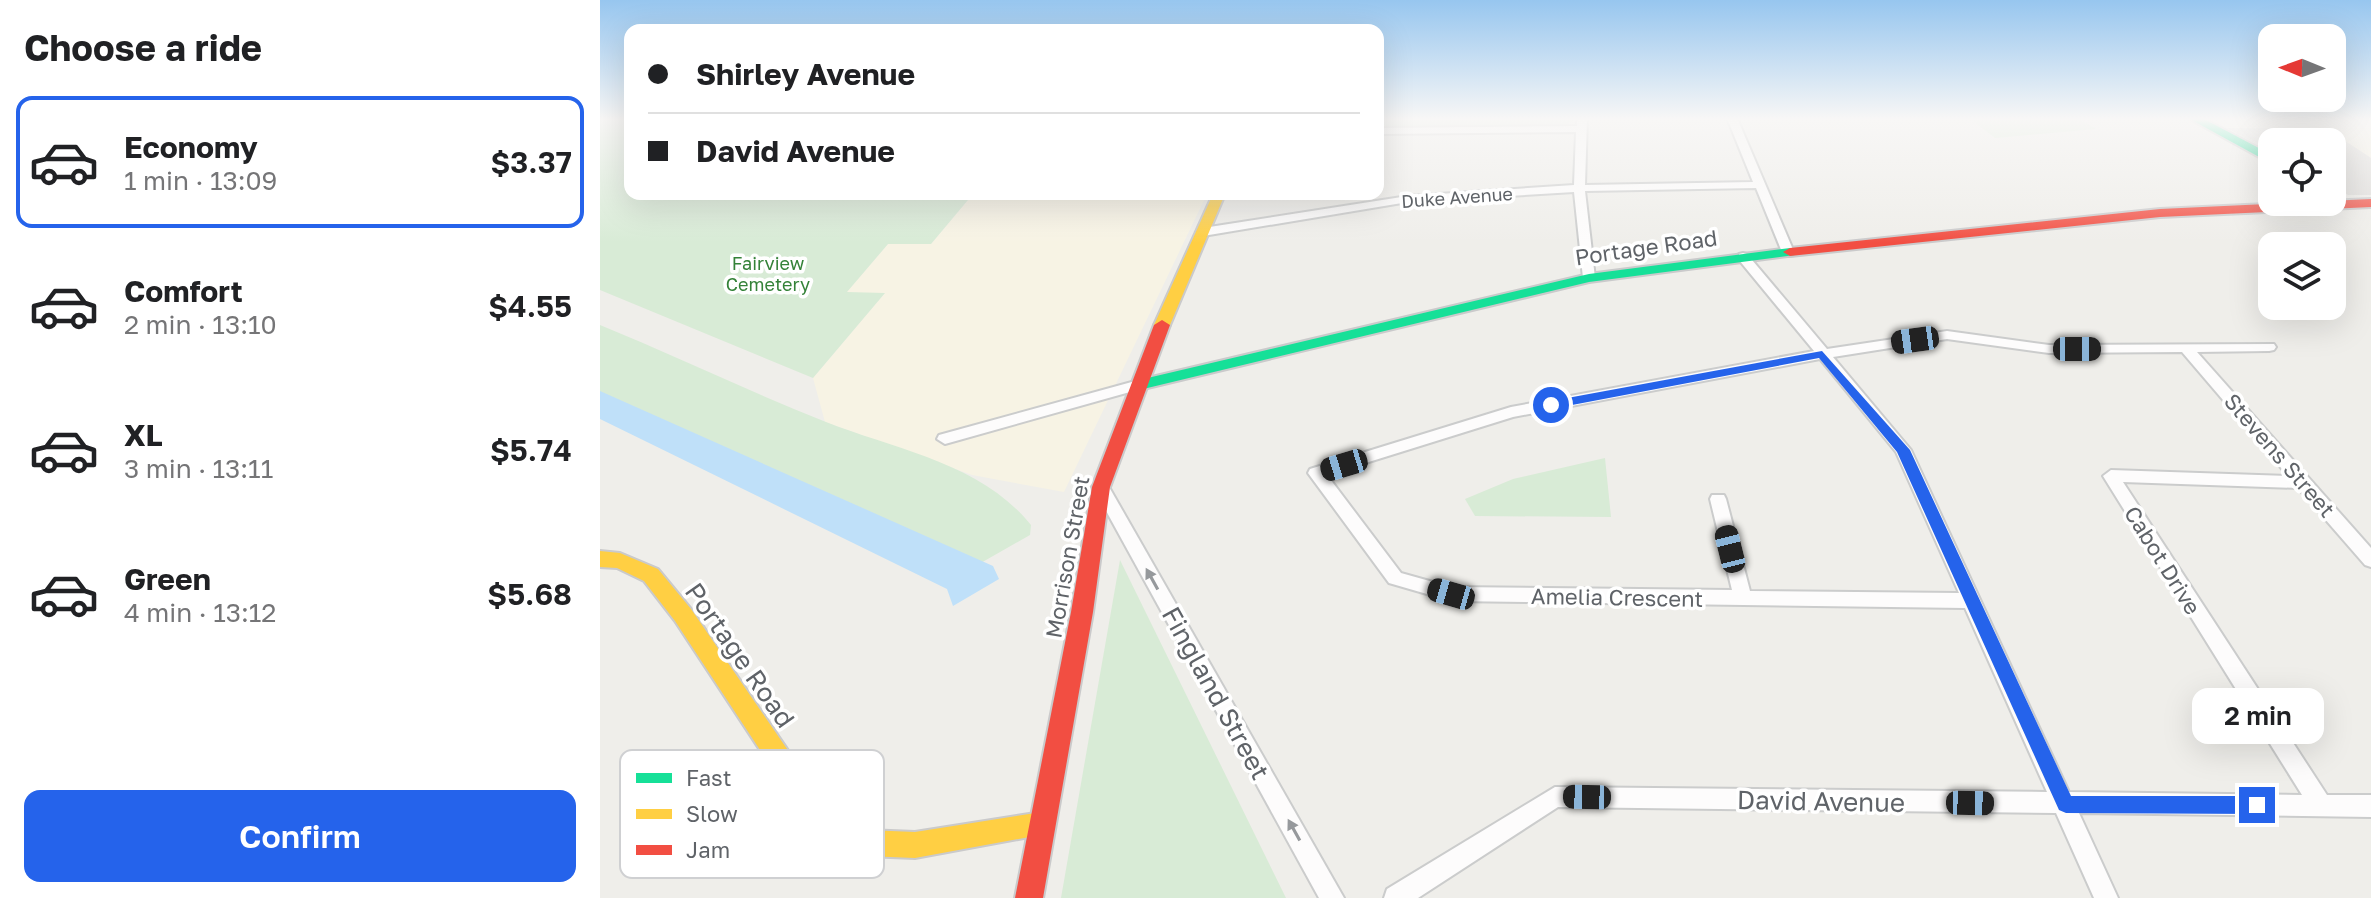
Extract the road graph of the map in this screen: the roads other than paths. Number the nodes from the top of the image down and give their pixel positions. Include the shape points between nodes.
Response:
1 (1580, 160) edge
2 (1750, 160) edge
3 (1761, 185) junction
4 (1579, 188) junction
5 (1216, 200) edge
6 (2346, 200) edge
7 (2351, 203) junction
8 (2371, 203) edge
9 (2371, 213) edge
10 (1203, 232) junction
11 (1788, 252) junction
12 (1743, 257) junction
13 (1589, 278) junction
14 (2269, 347) dead end
15 (2188, 350) junction
16 (1822, 354) junction
17 (1139, 385) junction
18 (945, 439) dead end
19 (2303, 482) junction
20 (1101, 487) junction
21 (1718, 499) dead end
22 (600, 559) edge
23 (2371, 560) edge
24 (1743, 599) junction
25 (1972, 601) junction
26 (774, 750) edge
27 (2066, 804) junction
28 (2321, 805) junction
29 (2371, 806) edge
30 (1042, 824) junction
31 (884, 846) edge
32 (1029, 898) edge
33 (1332, 898) edge
34 (1396, 898) edge
35 (2106, 898) edge

1 - 4 street
2 - 3 street
3 - 4 street, Duke Avenue
3 - 11 street
4 - 10 street, Duke Avenue via 1408,199
4 - 13 street
5 - 10 street, Morrison Street
6 - 7 street
7 - 8 street, Portage Road
7 - 9 street
7 - 11 street, Portage Road via 2160,213
10 - 17 street, Morrison Street
11 - 12 street, Portage Road
12 - 13 street, Portage Road
12 - 16 street
13 - 17 street, Portage Road
14 - 15 street
15 - 16 street via 2049,349 1947,335
15 - 19 street, Stevens Street
16 - 24 street, Amelia Crescent via 1511,412 1317,474 1395,578 1451,594
16 - 25 street via 1903,450
17 - 18 street, Portage Road
17 - 20 street, Morrison Street
19 - 23 street, Stevens Street
19 - 28 street, Cabot Drive via 2111,476
20 - 30 street, Morrison Street
33 -> 20 street, Fingland Street
21 - 24 street
22 - 26 street, Portage Road via 620,561 651,575
24 - 25 street, Amelia Crescent
25 - 27 street
27 - 28 street, David Avenue
27 - 34 street, David Avenue via 1555,797
27 - 35 street
28 - 29 street, David Avenue
30 - 31 street, Portage Road
30 - 32 street, Morrison Street

